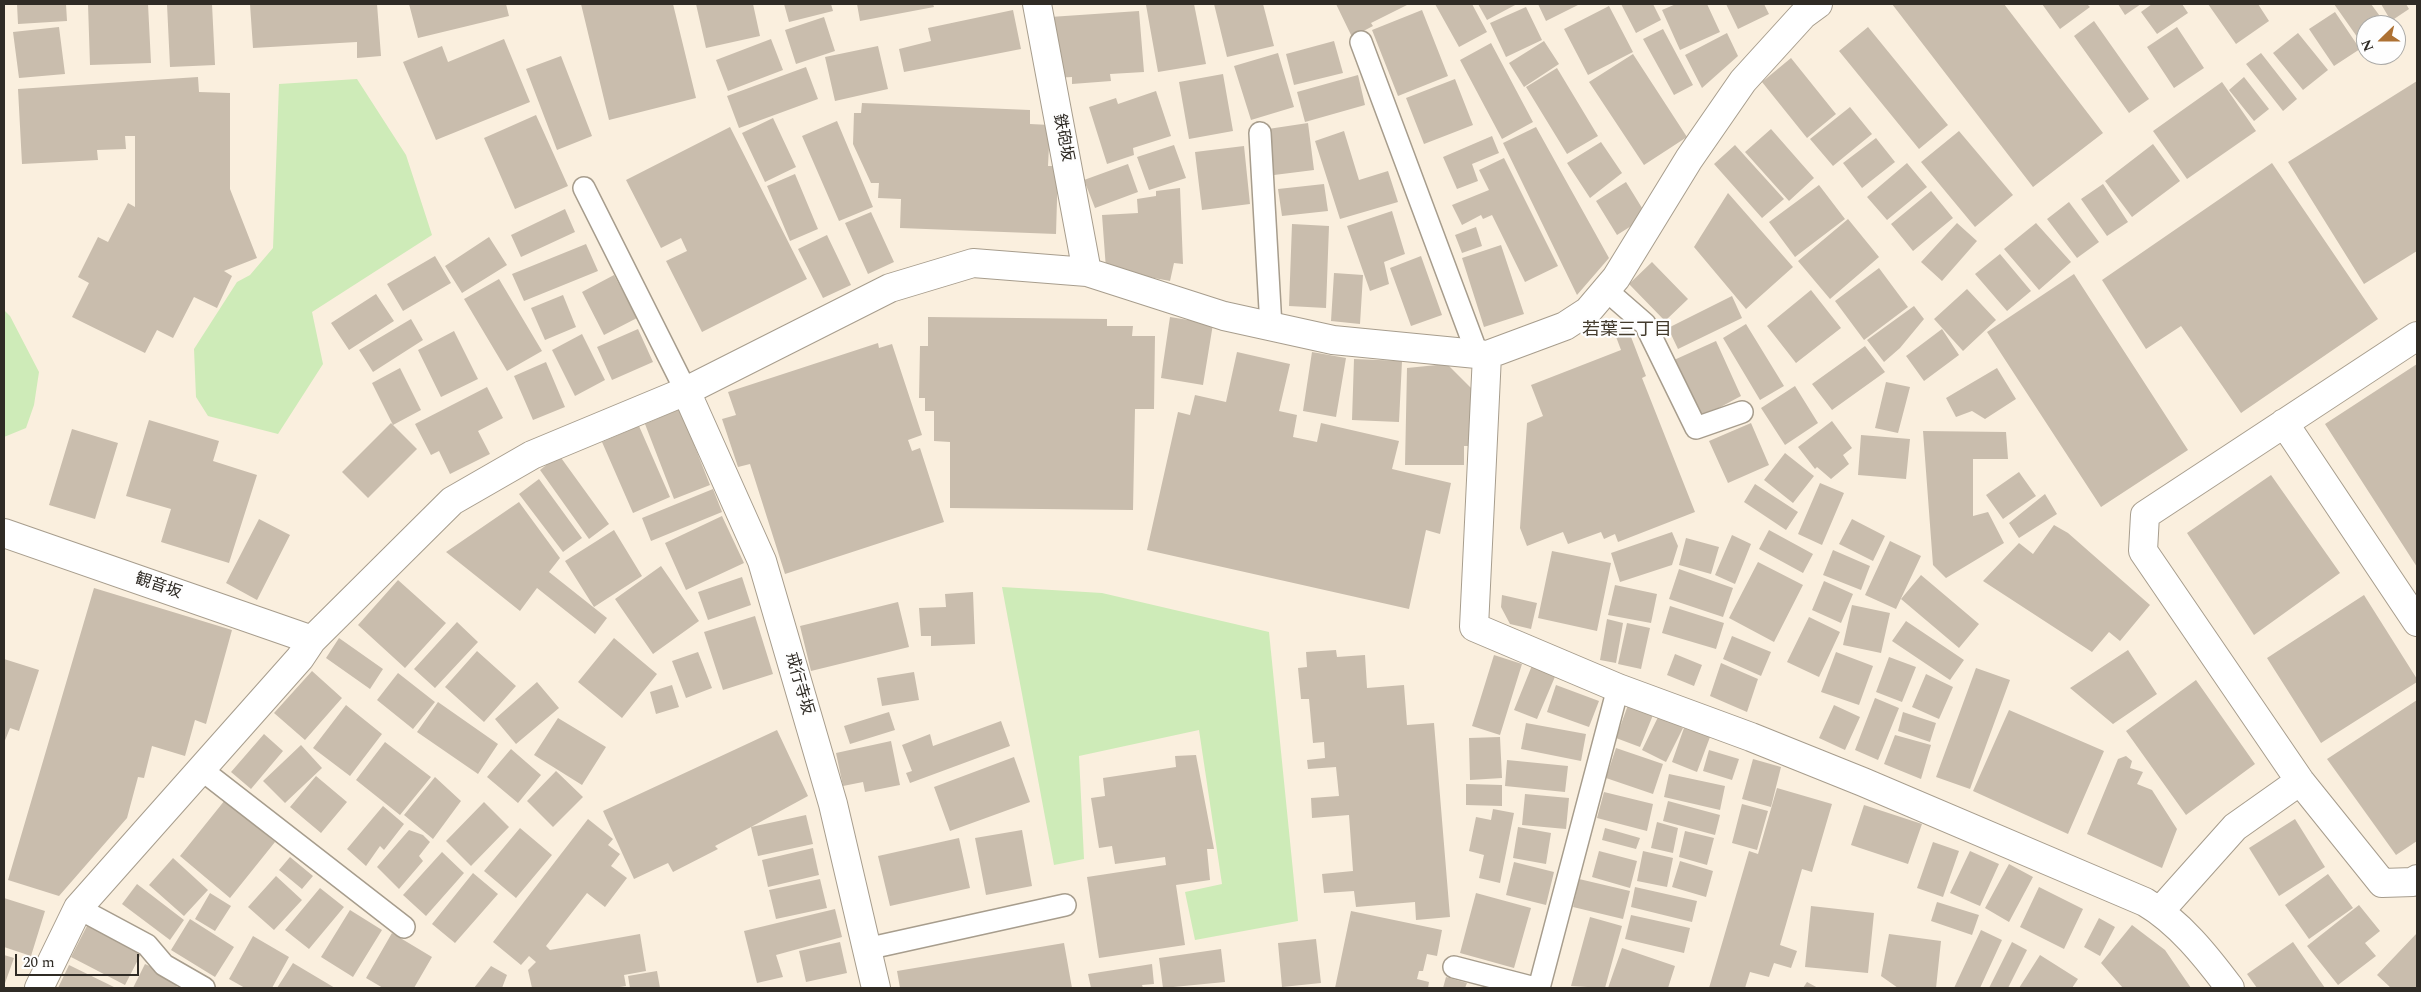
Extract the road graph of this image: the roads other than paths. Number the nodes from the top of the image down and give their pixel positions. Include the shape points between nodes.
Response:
1 (1037, 4) edge
2 (1818, 4) edge
3 (1361, 42) dead end
4 (1260, 133) dead end
5 (584, 188) dead end
6 (1088, 272) junction
7 (1606, 290) junction
8 (1271, 327) junction
9 (2417, 336) edge
10 (1482, 354) junction
11 (686, 391) junction
12 (1742, 412) dead end
13 (2284, 423) junction
14 (4, 533) edge
15 (2417, 622) edge
16 (312, 640) junction
17 (1618, 688) junction
18 (202, 770) junction
19 (2300, 781) junction
20 (2417, 879) edge
21 (1066, 905) dead end
22 (78, 908) junction
23 (2160, 911) junction
24 (404, 927) dead end
25 (866, 949) junction
26 (1454, 967) dead end
27 (39, 988) edge
28 (204, 988) edge
29 (876, 988) edge
30 (1535, 988) edge
31 (1539, 988) edge
32 (2230, 988) edge

1 - 6 street, 鉄砲坂
2 - 7 street via 1743,81
3 - 10 lane
4 - 8 lane
5 - 11 lane
6 - 8 street via 1224,316
6 - 11 street via 973,264 890,288
7 - 10 street via 1588,311 1565,326
7 - 12 lane via 1646,324 1696,428
8 - 10 street via 1334,340
9 - 13 street
10 - 17 street via 1474,627
11 - 16 street via 532,455 452,501
11 - 25 street, 戒行寺坂 via 762,561 833,804
13 - 15 street
13 - 19 street via 2145,515 2143,551
14 - 16 street, 観音坂
16 - 18 street
17 - 23 street via 1863,782
17 - 31 lane
18 - 22 street
18 - 24 lane
19 - 20 street via 2382,883 2413,882
19 - 23 street via 2235,827
21 - 25 lane
22 - 27 street
22 - 28 lane via 146,945 164,965
23 - 32 street via 2206,957
25 - 29 street, 戒行寺坂
26 - 30 lane

